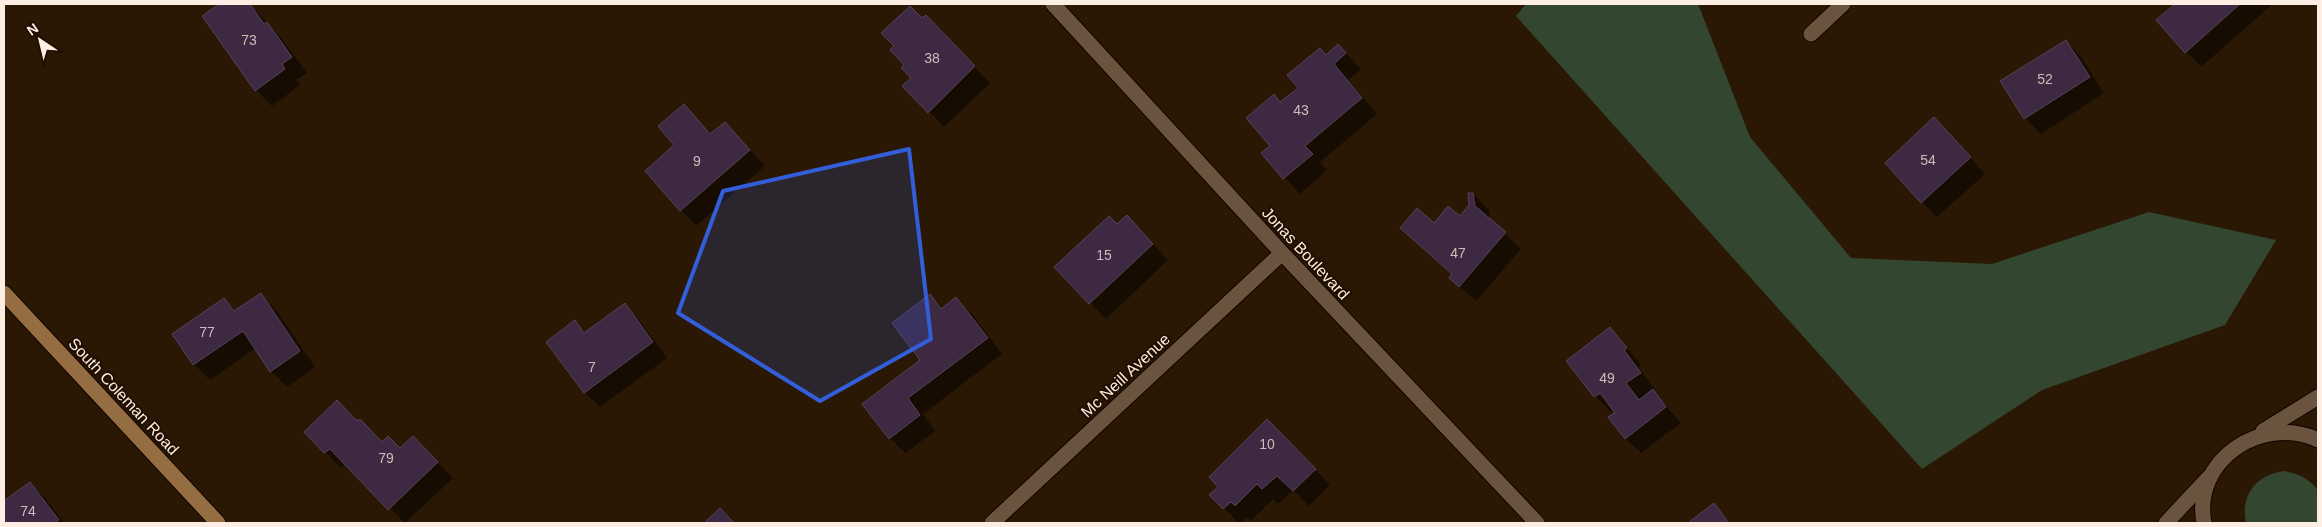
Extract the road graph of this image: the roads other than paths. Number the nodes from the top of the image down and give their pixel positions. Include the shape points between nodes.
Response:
1 (1053, 4) edge
2 (1843, 4) edge
3 (1811, 34) dead end
4 (1282, 254) junction
5 (4, 293) edge
6 (2318, 397) edge
7 (2251, 438) junction
8 (2318, 440) edge
9 (2216, 468) junction
10 (218, 523) edge
11 (992, 523) edge
12 (1537, 523) edge
13 (2166, 523) edge
14 (2204, 523) edge

1 - 4 street, Jonas Boulevard
2 - 3 street
4 - 11 street, Mc Neill Avenue
4 - 12 street, Jonas Boulevard
5 - 10 street, South Coleman Road
6 - 7 street
7 - 8 street via 2277,431 2304,434
7 - 9 street via 2228,454
9 - 13 street
9 - 14 street via 2205,494

